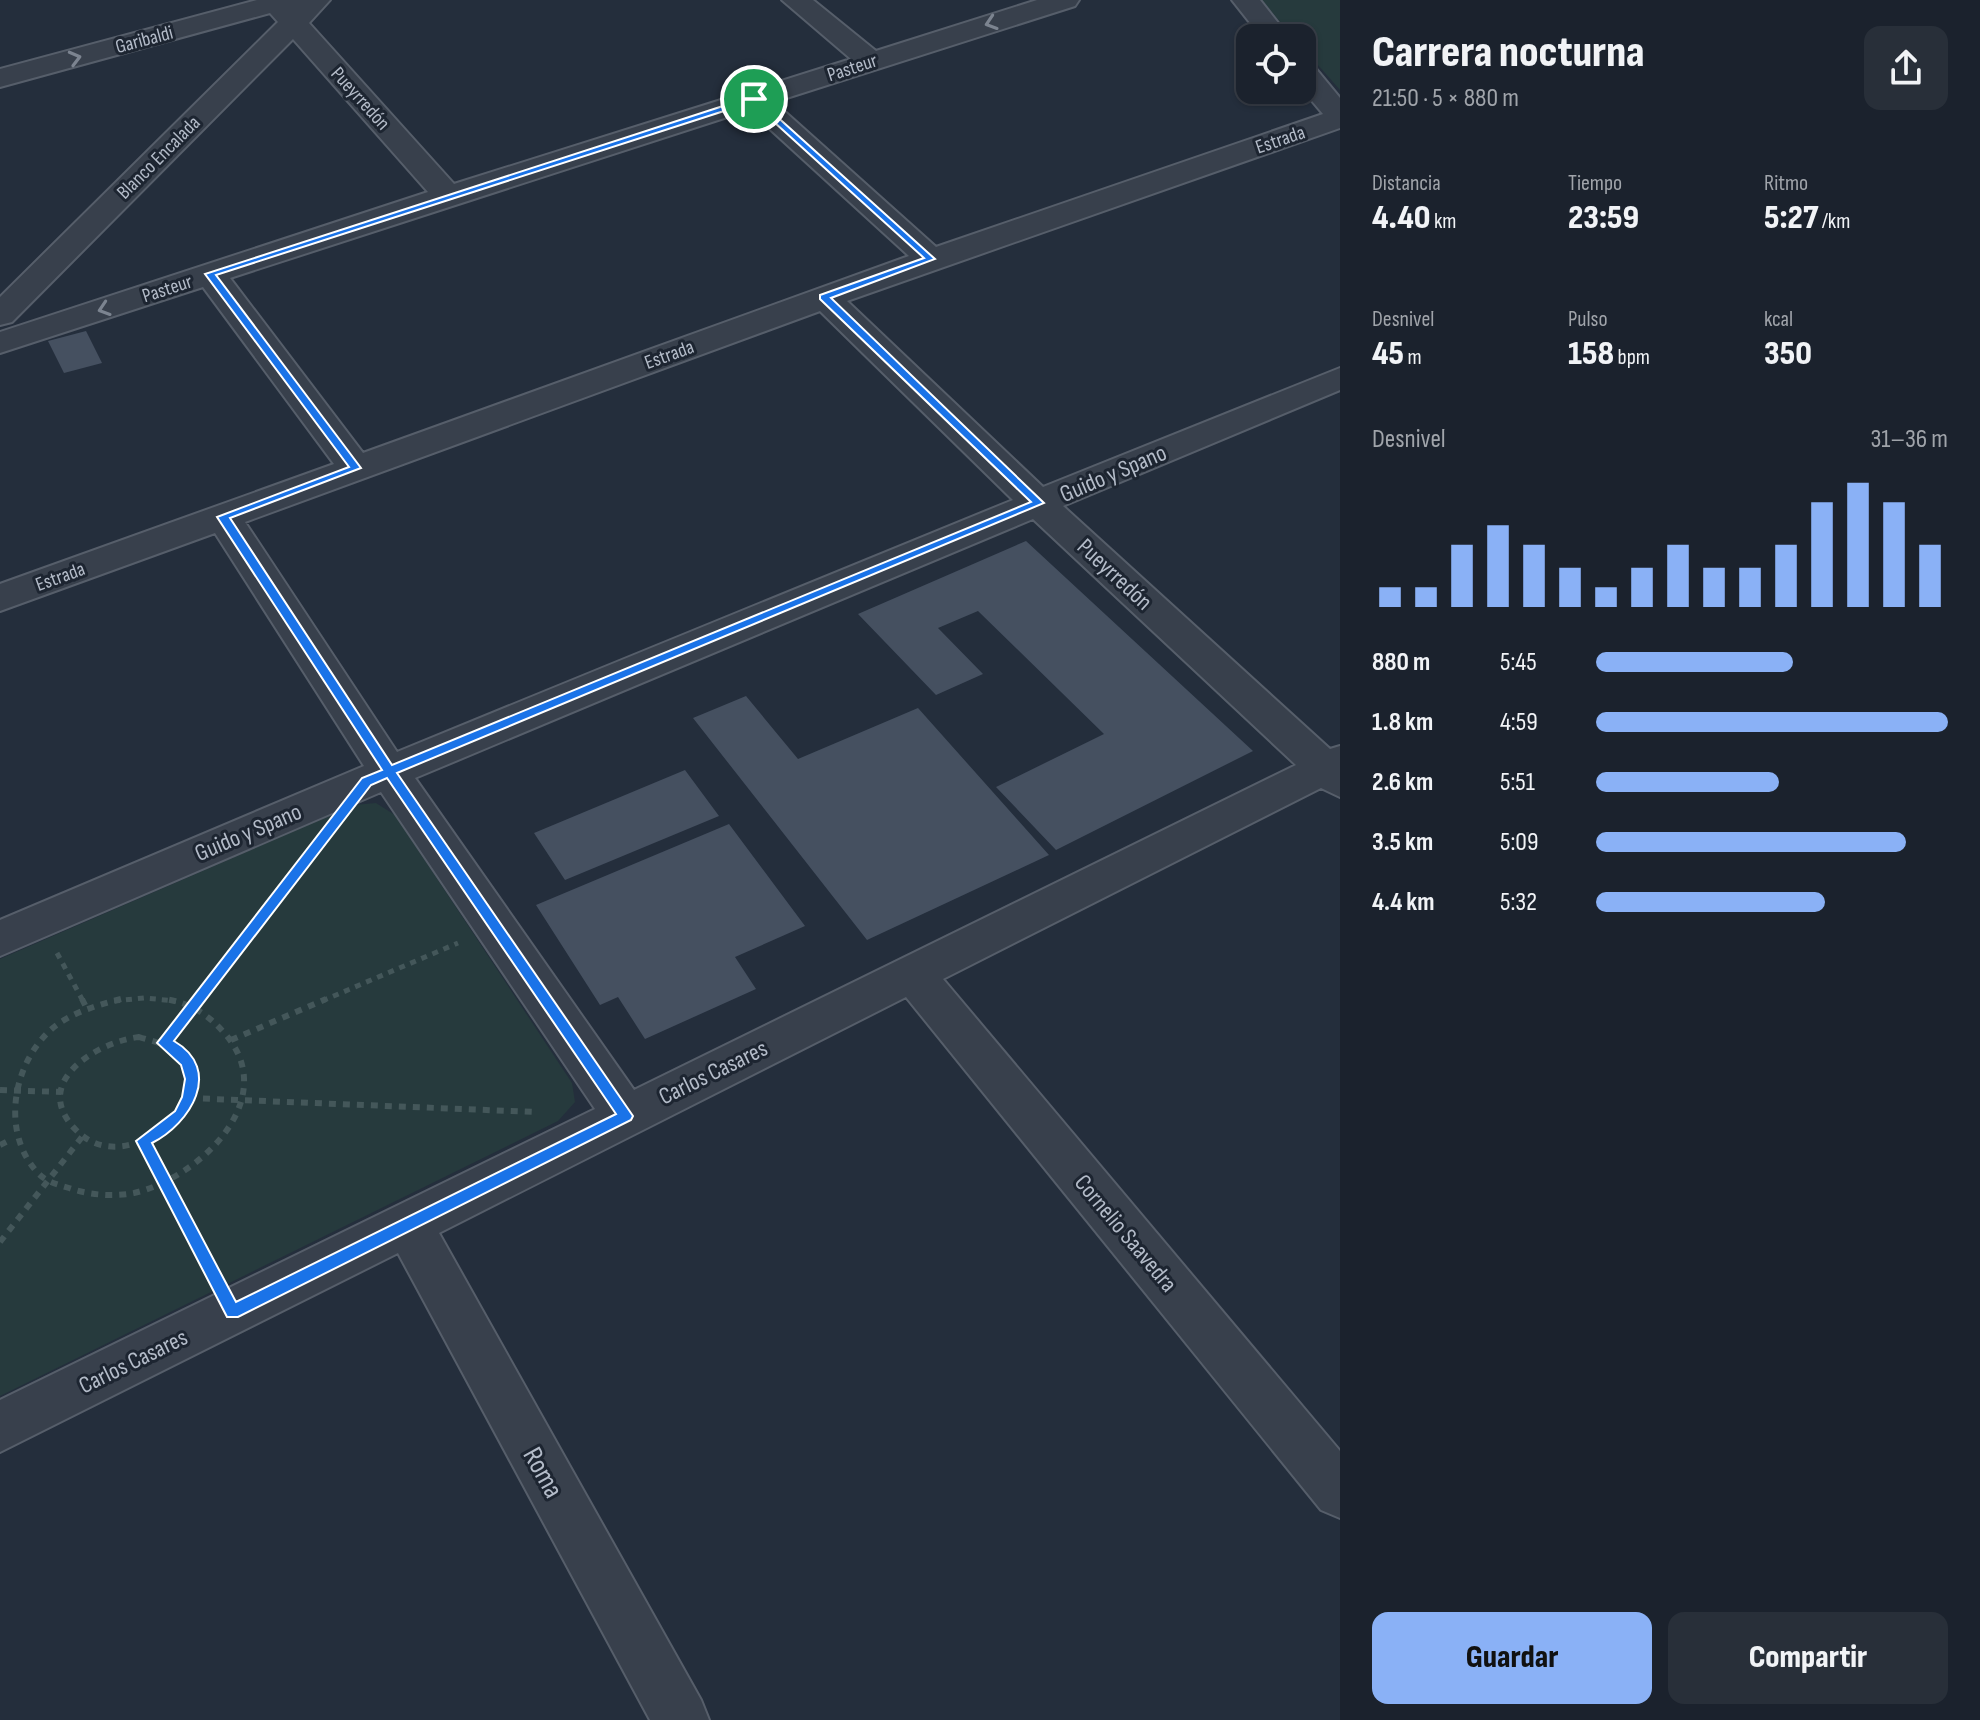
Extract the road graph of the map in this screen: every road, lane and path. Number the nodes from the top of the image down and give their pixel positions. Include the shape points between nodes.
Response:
1 (316, 0) edge
2 (796, 0) edge
3 (1065, 0) edge
4 (1246, 0) edge
5 (283, 6) edge
6 (1265, 24) edge
7 (871, 61) junction
8 (0, 78) edge
9 (1316, 88) edge
10 (754, 99) junction
11 (1340, 118) edge
12 (448, 196) junction
13 (931, 259) junction
14 (210, 274) junction
15 (824, 297) junction
16 (0, 315) edge
17 (0, 343) edge
18 (1340, 378) edge
19 (356, 468) junction
20 (1038, 503) junction
21 (223, 517) junction
22 (0, 598) edge
23 (1335, 770) edge
24 (378, 777) junction
25 (39, 922) junction
26 (496, 927) junction
27 (0, 939) edge
28 (912, 973) junction
29 (192, 1007) junction
30 (87, 1009) junction
31 (231, 1040) junction
32 (164, 1043) junction
33 (0, 1090) edge
34 (9, 1091) junction
35 (61, 1092) junction
36 (189, 1098) junction
37 (241, 1100) junction
38 (7, 1104) dead end
39 (549, 1113) dead end
40 (626, 1116) junction
41 (7, 1129) dead end
42 (82, 1137) junction
43 (10, 1140) junction
44 (144, 1141) junction
45 (0, 1145) edge
46 (47, 1182) junction
47 (165, 1183) junction
48 (408, 1224) junction
49 (0, 1242) edge
50 (233, 1312) junction
51 (0, 1427) edge
52 (1340, 1492) edge
53 (681, 1720) edge

1 - 5 street, Blanco Encalada
2 - 7 street
3 -> 7 street, Pasteur
4 - 6 street
8 -> 5 street, Garibaldi
5 - 12 street, Pueyrredón
5 - 16 street, Blanco Encalada
7 - 10 street, Pasteur
9 - 11 street
10 - 12 street, Pasteur
10 - 13 street
11 - 13 street, Estrada
12 - 14 street, Pasteur
13 - 15 street, Estrada
14 -> 17 street, Pasteur
14 - 19 street
15 - 19 street, Estrada
15 - 20 street, Pueyrredón
18 - 20 street, Guido y Spano
19 - 21 street, Estrada
20 - 23 street, Pueyrredón
20 - 24 street, Guido y Spano
21 - 22 street, Estrada
21 - 24 street
23 - 28 street, Carlos Casares
24 - 25 street, Guido y Spano
24 - 26 street
24 - 29 path
25 - 27 street, Guido y Spano
25 - 30 path
26 - 31 path
26 - 40 street
28 - 40 street, Carlos Casares
28 - 52 street, Cornelio Saavedra
29 - 30 path via 165,999 126,998
29 - 31 path via 225,1029
29 - 32 path
30 - 34 path via 53,1028 27,1054
31 - 37 path via 241,1058
32 - 35 path via 139,1037 97,1047 80,1059
32 - 36 path via 187,1062 192,1079
33 - 34 path
34 - 35 path
34 - 38 path
35 - 42 path via 69,1126
36 - 37 path
36 - 44 path via 180,1115
37 - 39 path
37 - 47 path via 232,1125 210,1155
40 - 48 street, Carlos Casares
41 - 43 path
42 - 44 path via 100,1145
42 - 46 path
43 - 45 path
43 - 46 path via 31,1173
44 - 47 path
46 - 47 path via 99,1198 139,1194
46 - 49 path
47 - 50 path
48 - 50 street, Carlos Casares
48 - 53 street, Roma
50 - 51 street, Carlos Casares

